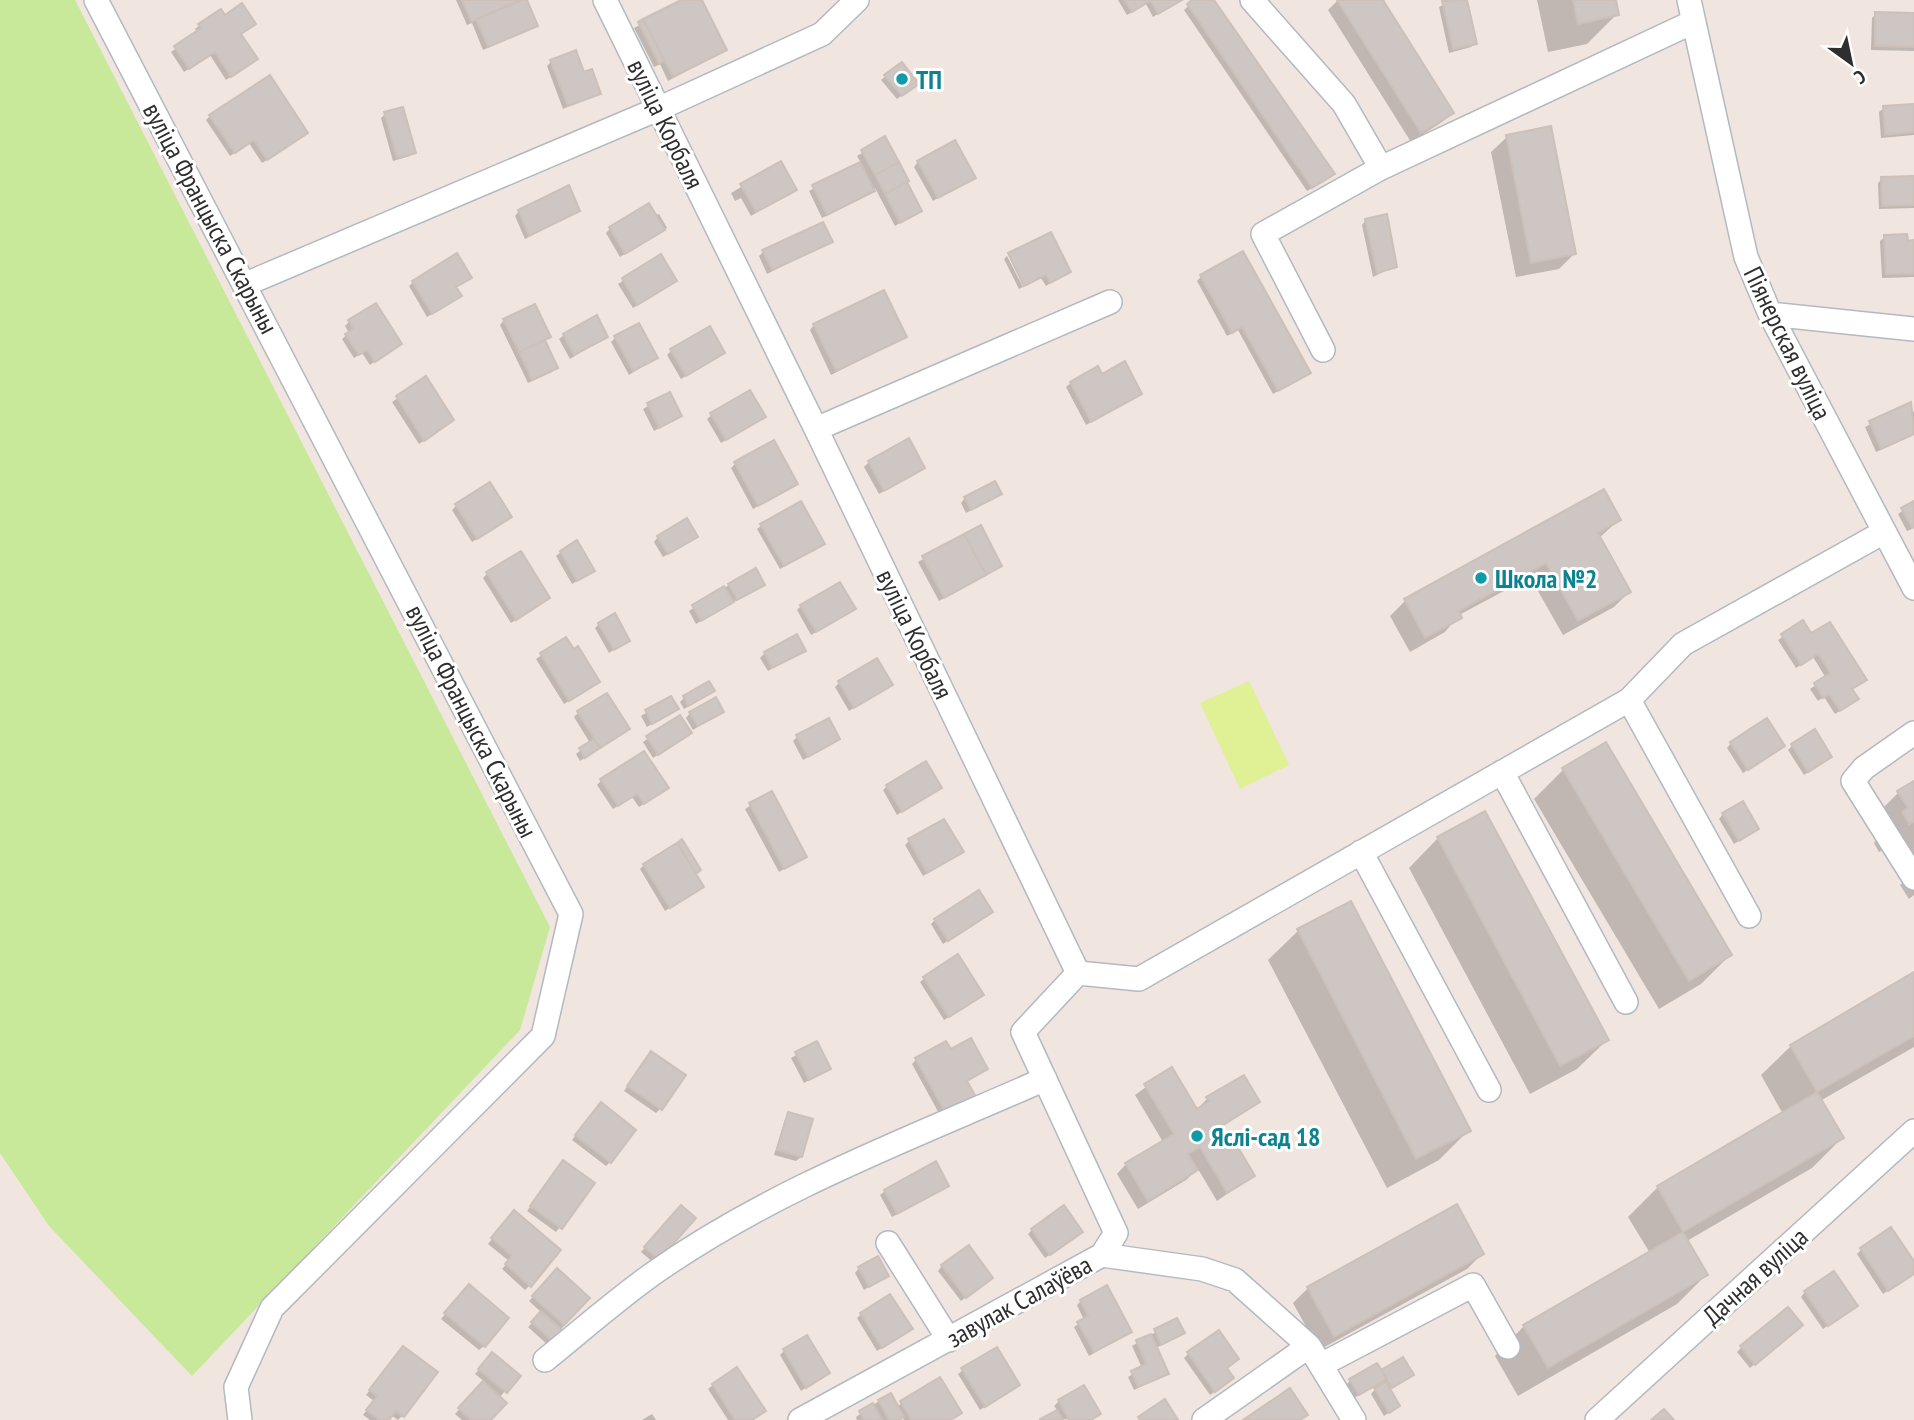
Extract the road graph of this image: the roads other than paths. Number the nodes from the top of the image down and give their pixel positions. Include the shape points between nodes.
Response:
1 (96, 0) edge
2 (605, 0) edge
3 (1252, 0) edge
4 (860, 1) edge
5 (1691, 11) edge
6 (658, 108) junction
7 (1381, 168) junction
8 (246, 284) junction
9 (1110, 302) dead end
10 (1770, 314) junction
11 (1914, 329) edge
12 (1324, 350) dead end
13 (817, 429) junction
14 (1884, 532) junction
15 (1914, 588) edge
16 (1629, 700) junction
17 (1914, 733) edge
18 (1502, 772) junction
19 (1362, 852) junction
20 (1914, 878) edge
21 (1749, 916) dead end
22 (1078, 972) junction
23 (1626, 1002) dead end
24 (1045, 1079) junction
25 (1489, 1090) dead end
26 (1914, 1131) edge
27 (888, 1243) dead end
28 (1102, 1255) junction
29 (949, 1340) junction
30 (1508, 1347) dead end
31 (1315, 1355) junction
32 (545, 1360) dead end
33 (240, 1420) edge
34 (800, 1420) edge
35 (1204, 1420) edge
36 (1354, 1420) edge
37 (1597, 1420) edge

1 - 8 street, вуліца Францыска Скарыны
2 - 6 street, вуліца Корбаля
3 - 7 street via 1344,104
4 - 6 street via 822,34
5 - 7 street
5 - 10 street, Піянерская вуліца via 1746,257
6 - 8 street
6 - 13 street, вуліца Корбаля
7 - 12 street via 1263,234
8 - 33 street, вуліца Францыска Скарыны via 571,914 543,1035 272,1308 236,1387
9 - 13 street
10 - 11 street
10 - 14 street, Піянерская вуліца
13 - 22 street, вуліца Корбаля
14 - 15 street, Піянерская вуліца
14 - 16 street via 1683,644
16 - 18 street
16 - 21 street
17 - 20 street via 1853,781
18 - 19 street
18 - 23 street
19 - 22 street via 1139,979
19 - 25 street
22 - 24 street via 1023,1032
24 - 28 street via 1116,1233
24 - 32 street via 809,1183 730,1226 653,1273
26 - 37 street, Дачная вуліца
27 - 29 street
28 - 29 street, завулак Салаўёва
28 - 31 street, завулак Салаўёва via 1202,1269 1235,1280
29 - 34 street, завулак Салаўёва
30 - 31 street via 1473,1285
31 - 35 street
31 - 36 street, завулак Салаўёва

